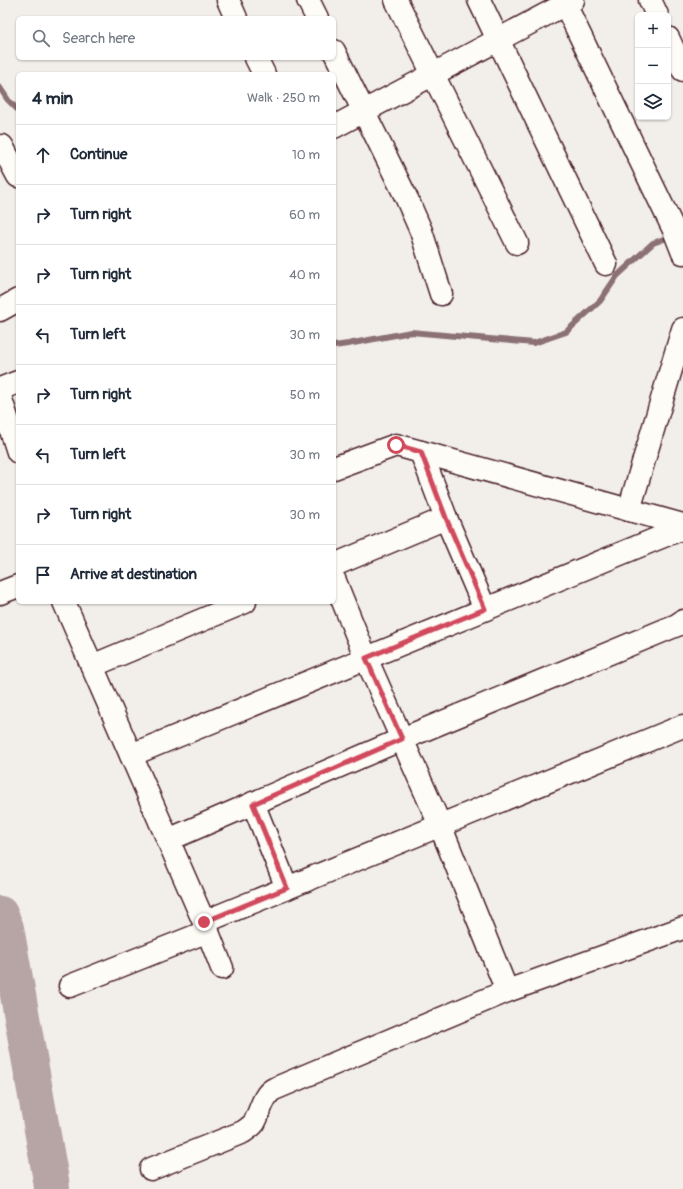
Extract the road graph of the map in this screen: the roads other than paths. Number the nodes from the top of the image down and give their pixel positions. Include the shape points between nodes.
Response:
1 (228, 0) edge
2 (308, 0) edge
3 (396, 0) edge
4 (479, 0) edge
5 (650, 0) edge
6 (567, 1) edge
7 (656, 12) edge
8 (235, 16) edge
9 (316, 16) edge
10 (499, 40) junction
11 (671, 44) edge
12 (336, 55) edge
13 (257, 60) edge
14 (683, 70) edge
15 (263, 72) edge
16 (433, 74) junction
17 (364, 111) junction
18 (336, 126) edge
19 (2, 146) dead end
20 (16, 172) edge
21 (517, 243) dead end
22 (679, 243) edge
23 (606, 264) dead end
24 (441, 294) dead end
25 (16, 301) edge
26 (0, 310) edge
27 (683, 329) edge
28 (16, 383) edge
29 (0, 389) edge
30 (0, 396) edge
31 (16, 445) edge
32 (421, 452) junction
33 (336, 467) edge
34 (629, 510) junction
35 (446, 518) junction
36 (683, 527) edge
37 (336, 564) edge
38 (336, 584) edge
39 (16, 587) edge
40 (0, 593) edge
41 (65, 604) edge
42 (240, 604) edge
43 (485, 609) junction
44 (683, 621) edge
45 (366, 658) junction
46 (92, 666) junction
47 (683, 726) edge
48 (402, 739) junction
49 (131, 755) junction
50 (253, 804) junction
51 (440, 825) junction
52 (168, 840) junction
53 (287, 888) junction
54 (206, 926) junction
55 (683, 928) edge
56 (222, 968) dead end
57 (70, 986) dead end
58 (507, 991) junction
59 (151, 1169) dead end

1 - 8 street
2 - 9 street
3 - 16 street
4 - 10 street
5 - 7 street
6 - 10 street
6 - 22 street
10 - 16 street
10 - 23 street
11 - 14 street
12 - 17 street
13 - 15 street
16 - 17 street
16 - 21 street
17 - 18 street
17 - 24 street via 421,231
19 - 20 street
25 - 26 street
27 - 34 street
28 - 29 street
30 - 31 street
32 - 33 street via 396,445
32 - 34 street
32 - 35 street
34 - 36 street
35 - 37 street
35 - 43 street
36 - 43 street
38 - 45 street
39 - 40 street
41 - 46 street
42 - 46 street
43 - 45 street
44 - 48 street via 677,626
45 - 48 street
45 - 49 street
46 - 49 street
47 - 51 street
48 - 50 street
48 - 51 street
49 - 52 street
50 - 52 street
50 - 53 street
51 - 53 street
51 - 58 street
52 - 54 street
53 - 54 street
54 - 56 street
54 - 57 street
55 - 58 street
58 - 59 street via 274,1089 268,1093 257,1118 244,1132

